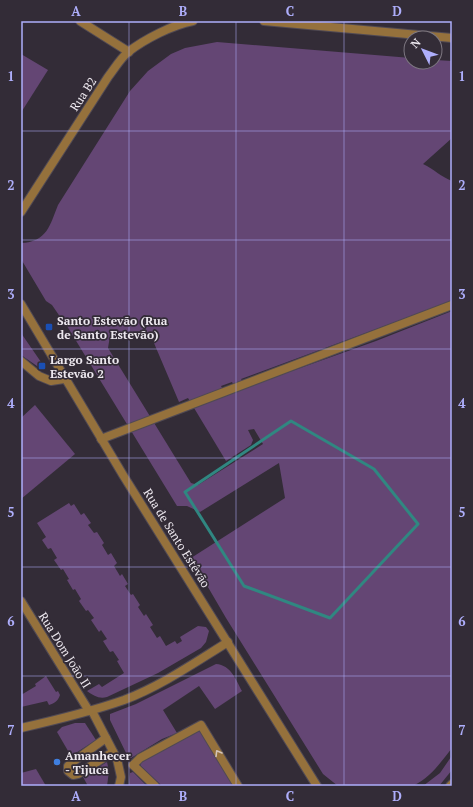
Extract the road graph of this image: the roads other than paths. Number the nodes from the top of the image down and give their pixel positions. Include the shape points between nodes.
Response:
1 (80, 21) edge
2 (193, 21) edge
3 (264, 21) edge
4 (370, 21) edge
5 (373, 31) junction
6 (452, 38) edge
7 (129, 52) junction
8 (21, 212) edge
9 (21, 304) edge
10 (452, 305) edge
11 (21, 361) edge
12 (64, 379) junction
13 (101, 439) junction
14 (21, 601) edge
15 (228, 642) junction
16 (90, 711) junction
17 (21, 728) edge
18 (106, 738) junction
19 (113, 752) junction
20 (133, 765) junction
21 (119, 767) junction
22 (317, 785) edge
23 (119, 786) edge
24 (155, 786) edge
25 (238, 786) edge

1 - 7 street
2 - 7 street, Rua B2 via 154,36
3 - 5 street
4 - 5 street
5 - 6 street
7 - 8 street, Rua B2 via 108,77
9 - 12 street, Rua de Santo Estêvão
10 - 13 street
11 - 12 street via 39,376 51,381
12 - 13 street, Rua de Santo Estêvão
13 - 15 street, Rua de Santo Estêvão
14 - 16 street, Rua Dom João II
15 - 16 street via 161,683
15 - 22 street, Rua de Santo Estêvão
16 - 17 street
16 - 18 street, Rua Dom João II
18 - 19 street, Rua Dom João II
18 - 19 street via 70,764 68,771 78,774
19 - 21 street, Rua Dom João II
20 - 21 street
20 - 24 street
25 -> 20 street via 202,725 140,758
21 - 23 street

